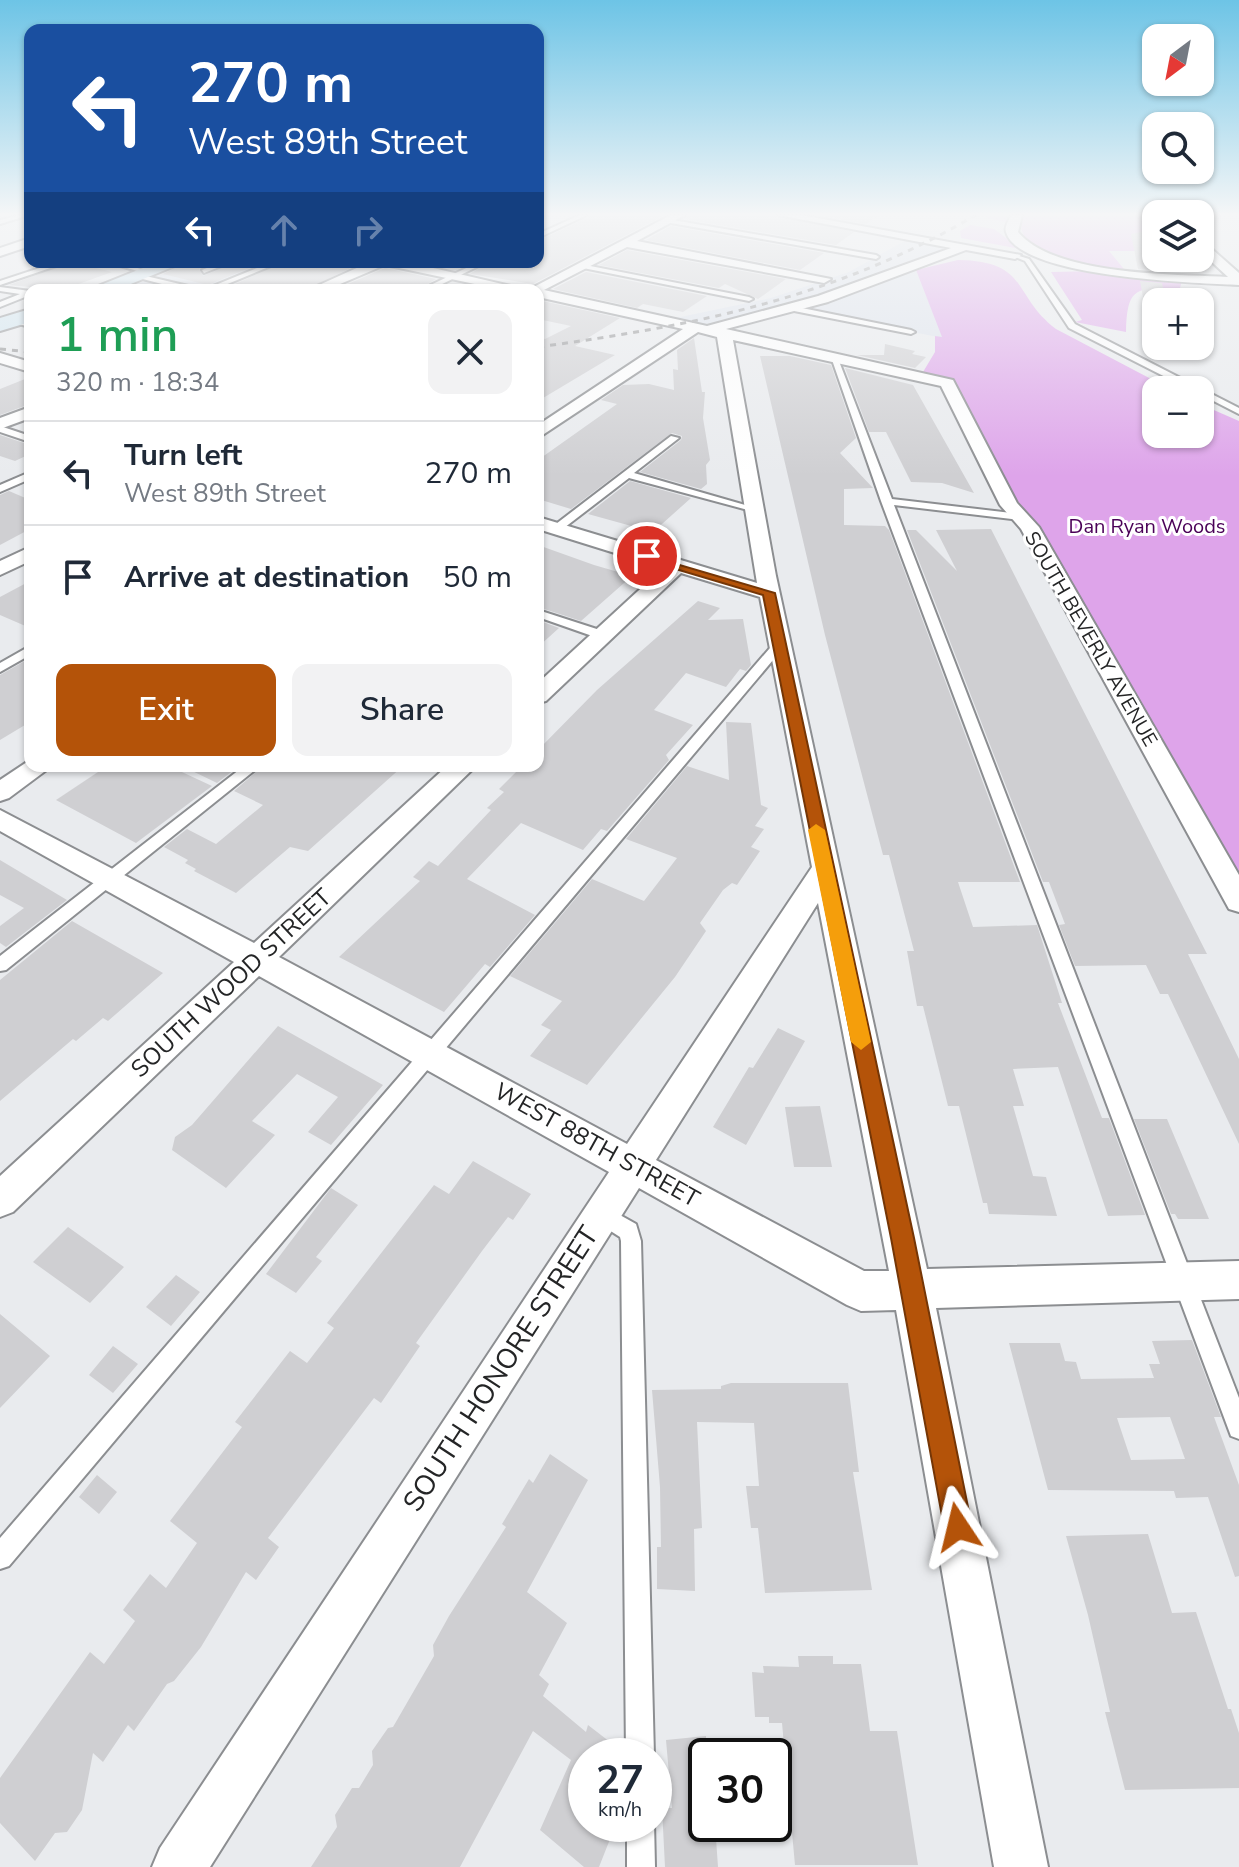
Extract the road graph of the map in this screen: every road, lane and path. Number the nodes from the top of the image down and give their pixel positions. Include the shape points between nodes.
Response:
1 (582, 302) edge
2 (811, 302) edge
3 (1056, 302) edge
4 (792, 308) junction
5 (709, 330) junction
6 (911, 332) dead end
7 (833, 356) junction
8 (0, 358) edge
9 (24, 365) edge
10 (1171, 376) edge
11 (1214, 398) edge
12 (1239, 411) edge
13 (24, 415) edge
14 (0, 427) edge
15 (544, 429) edge
16 (24, 437) edge
17 (674, 438) dead end
18 (626, 474) junction
19 (24, 478) edge
20 (0, 489) edge
21 (886, 501) junction
22 (755, 511) junction
23 (1020, 517) junction
24 (547, 526) edge
25 (24, 556) edge
26 (677, 566) junction
27 (0, 569) edge
28 (769, 593) junction
29 (544, 615) edge
30 (602, 635) junction
31 (780, 644) junction
32 (24, 654) edge
33 (0, 668) edge
34 (544, 690) edge
35 (30, 772) edge
36 (245, 772) edge
37 (457, 772) edge
38 (0, 792) edge
39 (0, 819) edge
40 (824, 871) junction
41 (110, 879) junction
42 (1239, 901) edge
43 (257, 959) junction
44 (0, 965) edge
45 (430, 1054) junction
46 (634, 1165) junction
47 (0, 1200) edge
48 (602, 1214) junction
49 (1239, 1280) edge
50 (1182, 1281) junction
51 (913, 1289) junction
52 (1239, 1428) edge
53 (0, 1557) edge
54 (640, 1738) edge
55 (641, 1842) edge
56 (179, 1867) edge
57 (641, 1867) edge
58 (1021, 1867) edge

1 - 5 street
2 - 4 street
3 - 10 lane via 1072,326
4 - 5 street
4 - 6 lane
5 - 7 street
5 - 15 street
5 - 22 street
7 - 21 lane
7 - 23 street, SOUTH BEVERLY AVENUE via 942,380
8 - 9 street
11 - 12 lane
13 - 14 street
14 - 16 lane
17 - 18 lane
18 - 22 lane
18 - 24 lane
19 - 20 lane
21 - 23 lane
21 - 50 lane
22 - 28 street
23 - 42 street, SOUTH BEVERLY AVENUE
24 - 26 street
25 - 27 street
26 - 28 street
26 - 30 street
28 - 31 street
29 - 30 lane
30 - 34 street
31 - 40 street
31 - 45 lane
32 - 33 lane
35 - 38 street
36 - 41 lane
37 - 43 street, SOUTH WOOD STREET
39 - 41 street, WEST 88TH STREET
40 - 46 street, SOUTH HONORE STREET
40 - 51 street
41 - 43 street, WEST 88TH STREET
41 - 44 lane
43 - 45 street, WEST 88TH STREET
43 - 47 street, SOUTH WOOD STREET
45 - 46 street, WEST 88TH STREET
45 - 53 lane
46 - 48 street, SOUTH HONORE STREET
46 - 51 street, WEST 88TH STREET via 861,1291
48 - 54 lane via 629,1231 631,1241
48 - 56 street, SOUTH HONORE STREET
49 - 50 street, WEST 88TH STREET
50 - 51 street, WEST 88TH STREET
50 - 52 lane
51 - 58 street
55 - 57 lane

